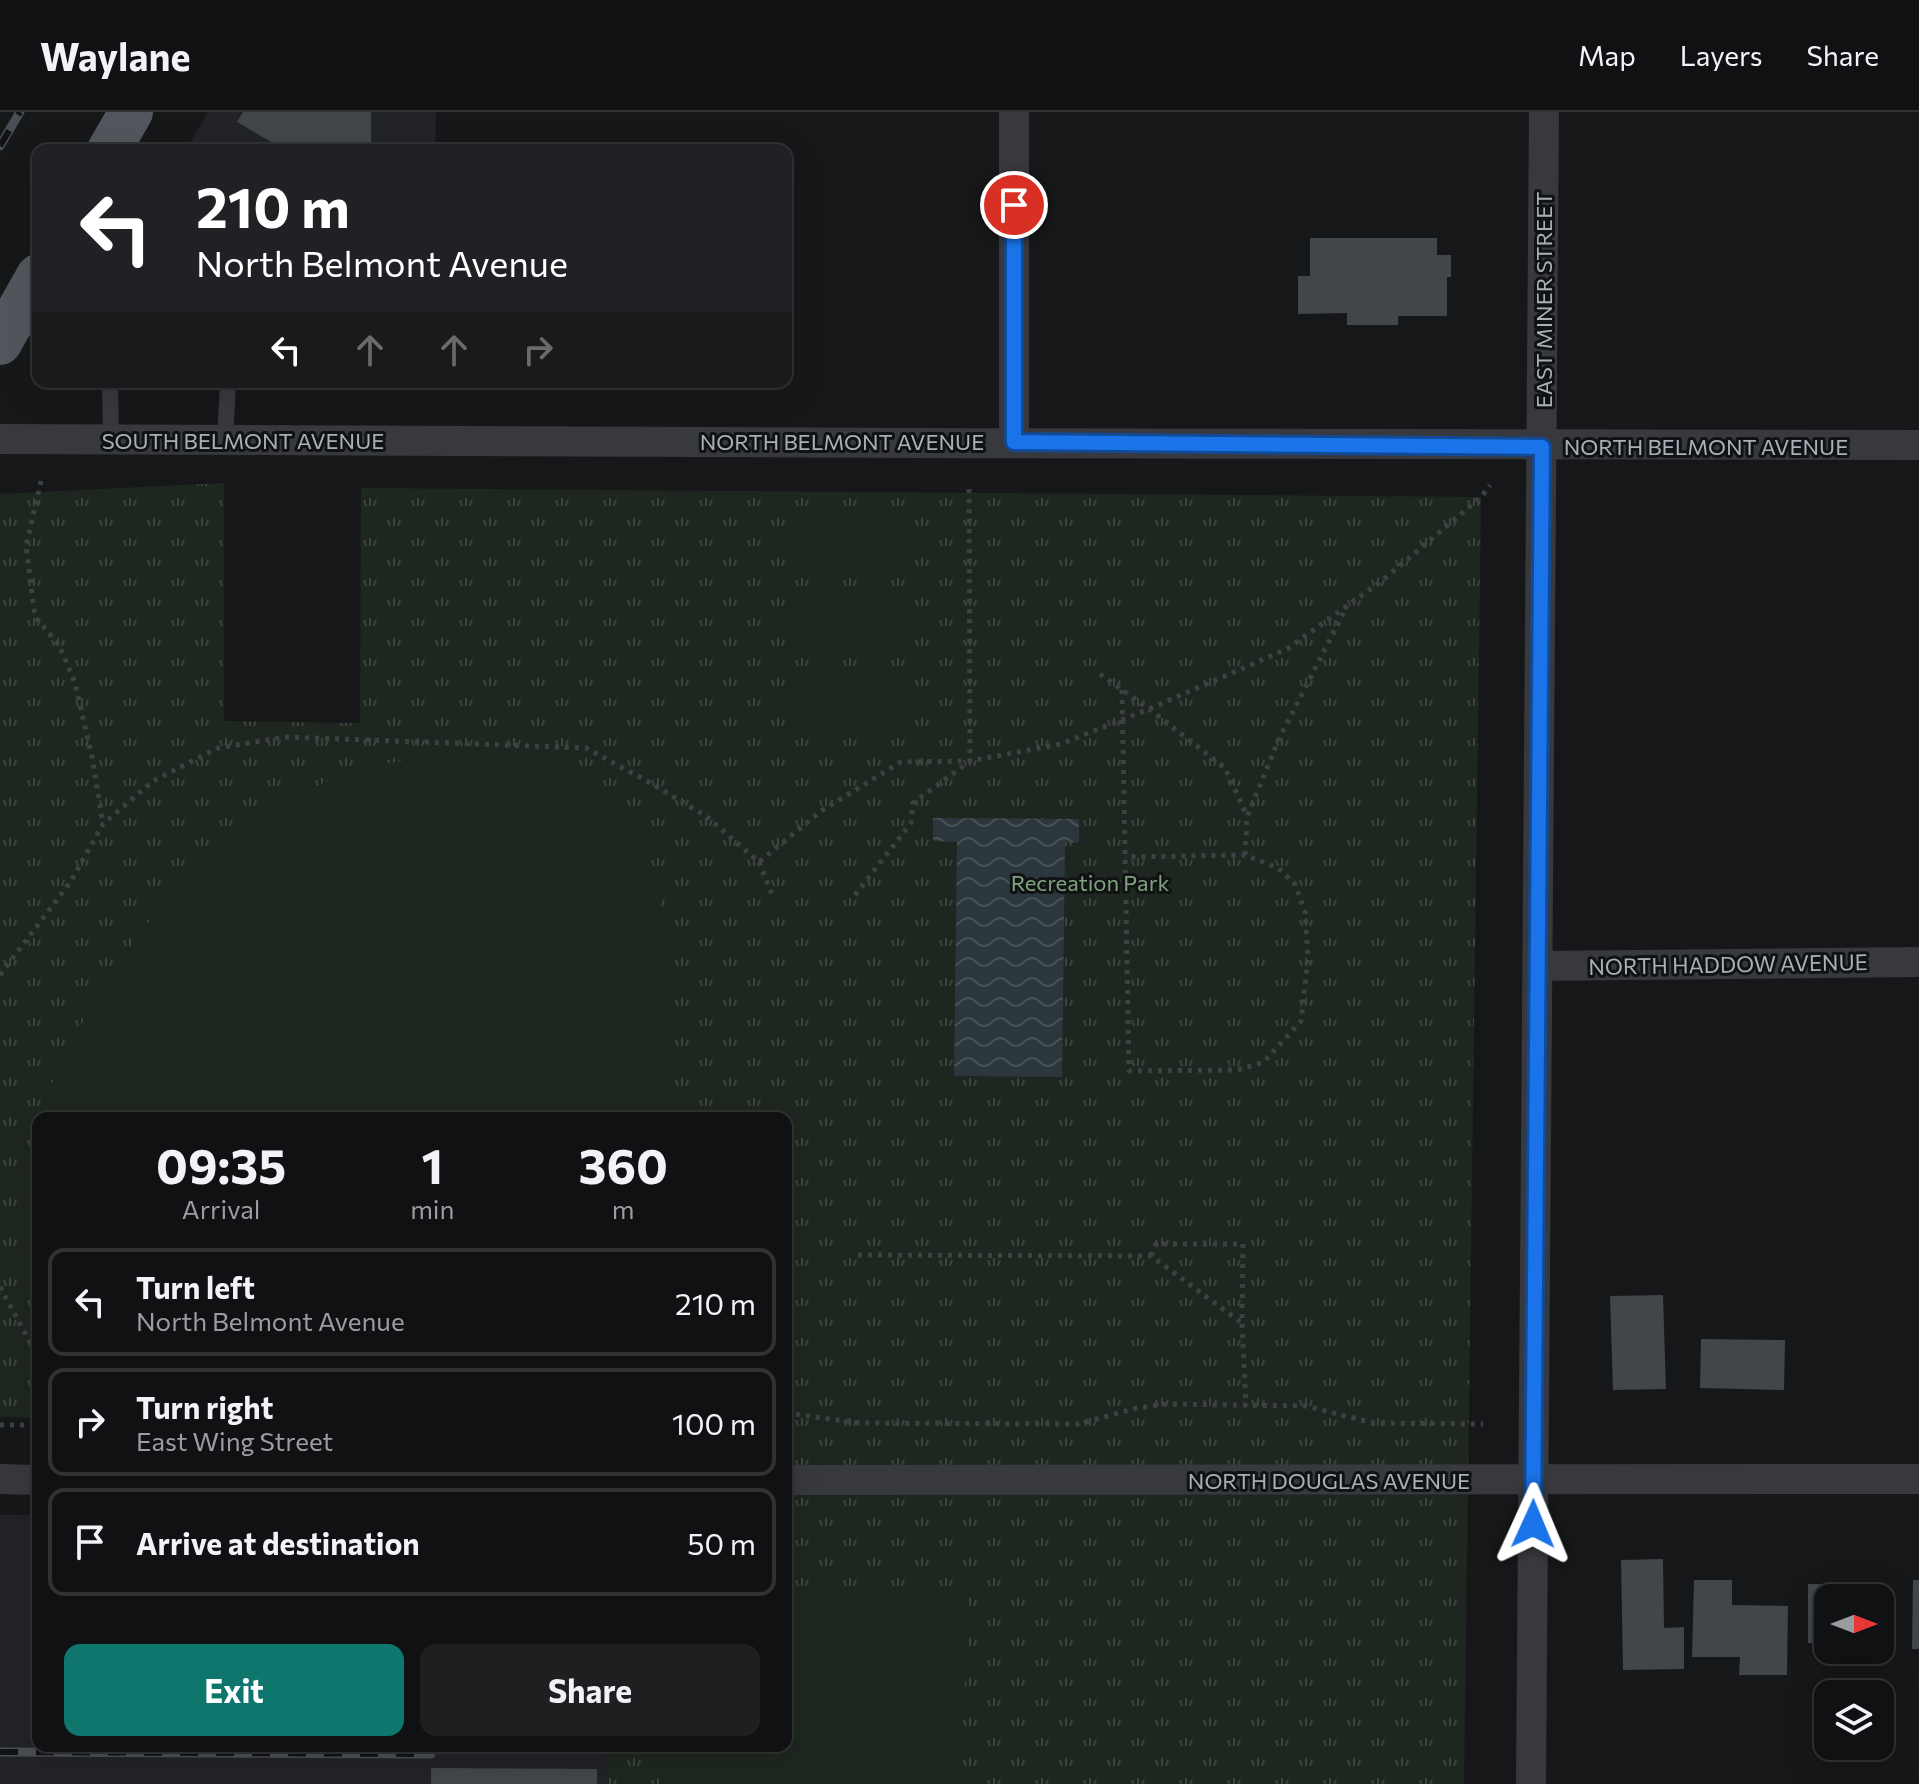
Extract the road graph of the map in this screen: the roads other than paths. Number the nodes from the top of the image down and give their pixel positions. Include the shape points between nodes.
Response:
1 (131, 112) edge
2 (1014, 112) edge
3 (1544, 112) edge
4 (112, 144) edge
5 (32, 287) edge
6 (0, 343) edge
7 (110, 388) edge
8 (228, 388) edge
9 (0, 439) edge
10 (111, 440) junction
11 (225, 440) junction
12 (486, 440) joint
13 (1014, 442) junction
14 (1919, 445) edge
15 (1542, 447) junction
16 (1919, 962) edge
17 (1538, 966) junction
18 (0, 1479) edge
19 (1919, 1479) edge
20 (32, 1480) edge
21 (792, 1480) edge
22 (1534, 1480) junction
23 (1531, 1784) edge

1 - 4 main road
2 - 13 street
3 - 15 street, EAST MINER STREET
5 - 6 main road
7 - 10 lane
8 - 11 lane
9 - 10 street, SOUTH BELMONT AVENUE
10 - 11 street, SOUTH BELMONT AVENUE
11 - 12 street, SOUTH BELMONT AVENUE
12 - 13 street, NORTH BELMONT AVENUE
13 - 15 street, NORTH BELMONT AVENUE
14 - 15 street, NORTH BELMONT AVENUE
15 - 17 street, EAST MINER STREET
16 - 17 street, NORTH HADDOW AVENUE
17 - 22 street, EAST MINER STREET
18 - 20 street
19 - 22 street, NORTH DOUGLAS AVENUE
21 - 22 street, NORTH DOUGLAS AVENUE
22 - 23 street, EAST MINER STREET

